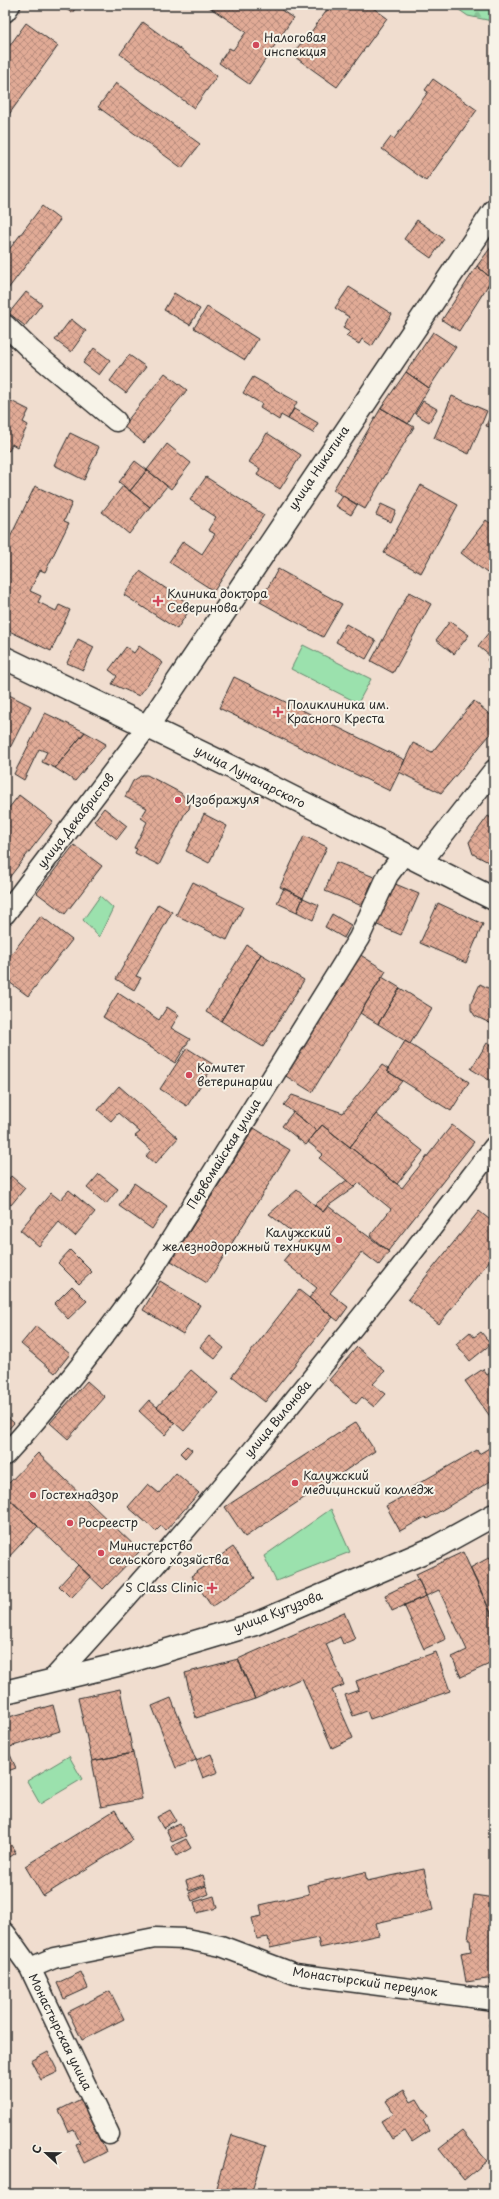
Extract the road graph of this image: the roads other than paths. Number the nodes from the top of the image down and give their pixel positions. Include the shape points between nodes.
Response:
1 (10, 5) edge
2 (5, 12) edge
3 (494, 211) edge
4 (5, 325) edge
5 (116, 421) dead end
6 (5, 658) edge
7 (147, 727) junction
8 (494, 770) edge
9 (412, 859) junction
10 (494, 899) edge
11 (5, 914) edge
12 (494, 1147) edge
13 (5, 1455) edge
14 (494, 1515) edge
15 (52, 1682) junction
16 (5, 1692) edge
17 (5, 1933) edge
18 (30, 1968) junction
19 (494, 2000) edge
20 (109, 2134) dead end

1 - 2 street
3 - 7 main road, улица Никитина
4 - 5 street
6 - 7 main road, улица Луначарского
7 - 9 main road, улица Луначарского via 256,779
7 - 11 street, улица Декабристов
8 - 9 street, Первомайская улица
9 - 10 main road, улица Луначарского
9 - 13 street, Первомайская улица via 388,875 359,938 154,1267 38,1418
12 - 15 street, улица Вилонова via 350,1333 164,1555
14 - 15 main road, улица Кутузова via 436,1547 255,1624
15 - 16 main road, улица Кутузова
17 - 18 street, Монастырская улица
18 - 19 street, Монастырский переулок via 54,1958 155,1938 186,1939 221,1946 295,1974
18 - 20 street, Монастырская улица

